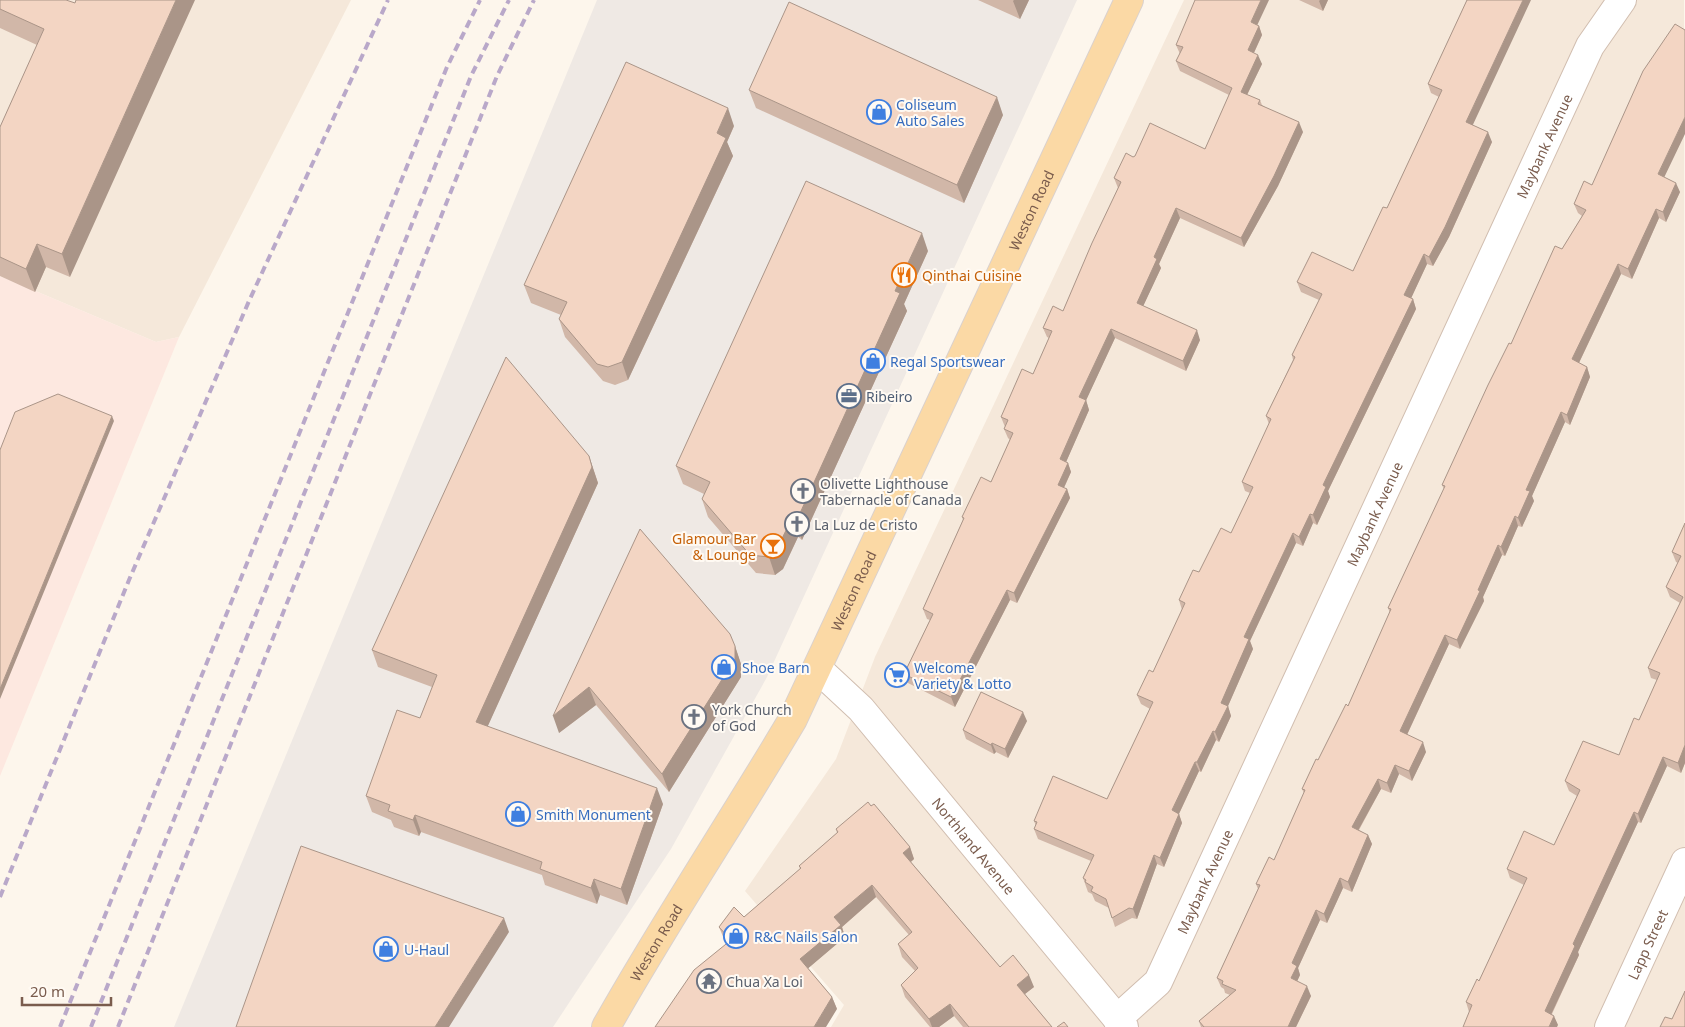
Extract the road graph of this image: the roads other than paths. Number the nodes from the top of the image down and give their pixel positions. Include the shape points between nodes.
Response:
1 (1129, 0) edge
2 (1622, 0) edge
3 (818, 669) junction
4 (1685, 862) edge
5 (1121, 1023) edge
6 (606, 1027) edge
7 (1609, 1027) edge

1 - 3 main road, Weston Road
2 - 5 street, Maybank Avenue via 1590,46 1158,982
3 - 5 street, Northland Avenue via 860,709
3 - 6 main road, Weston Road via 793,719 651,948
4 - 7 street, Lapp Street

